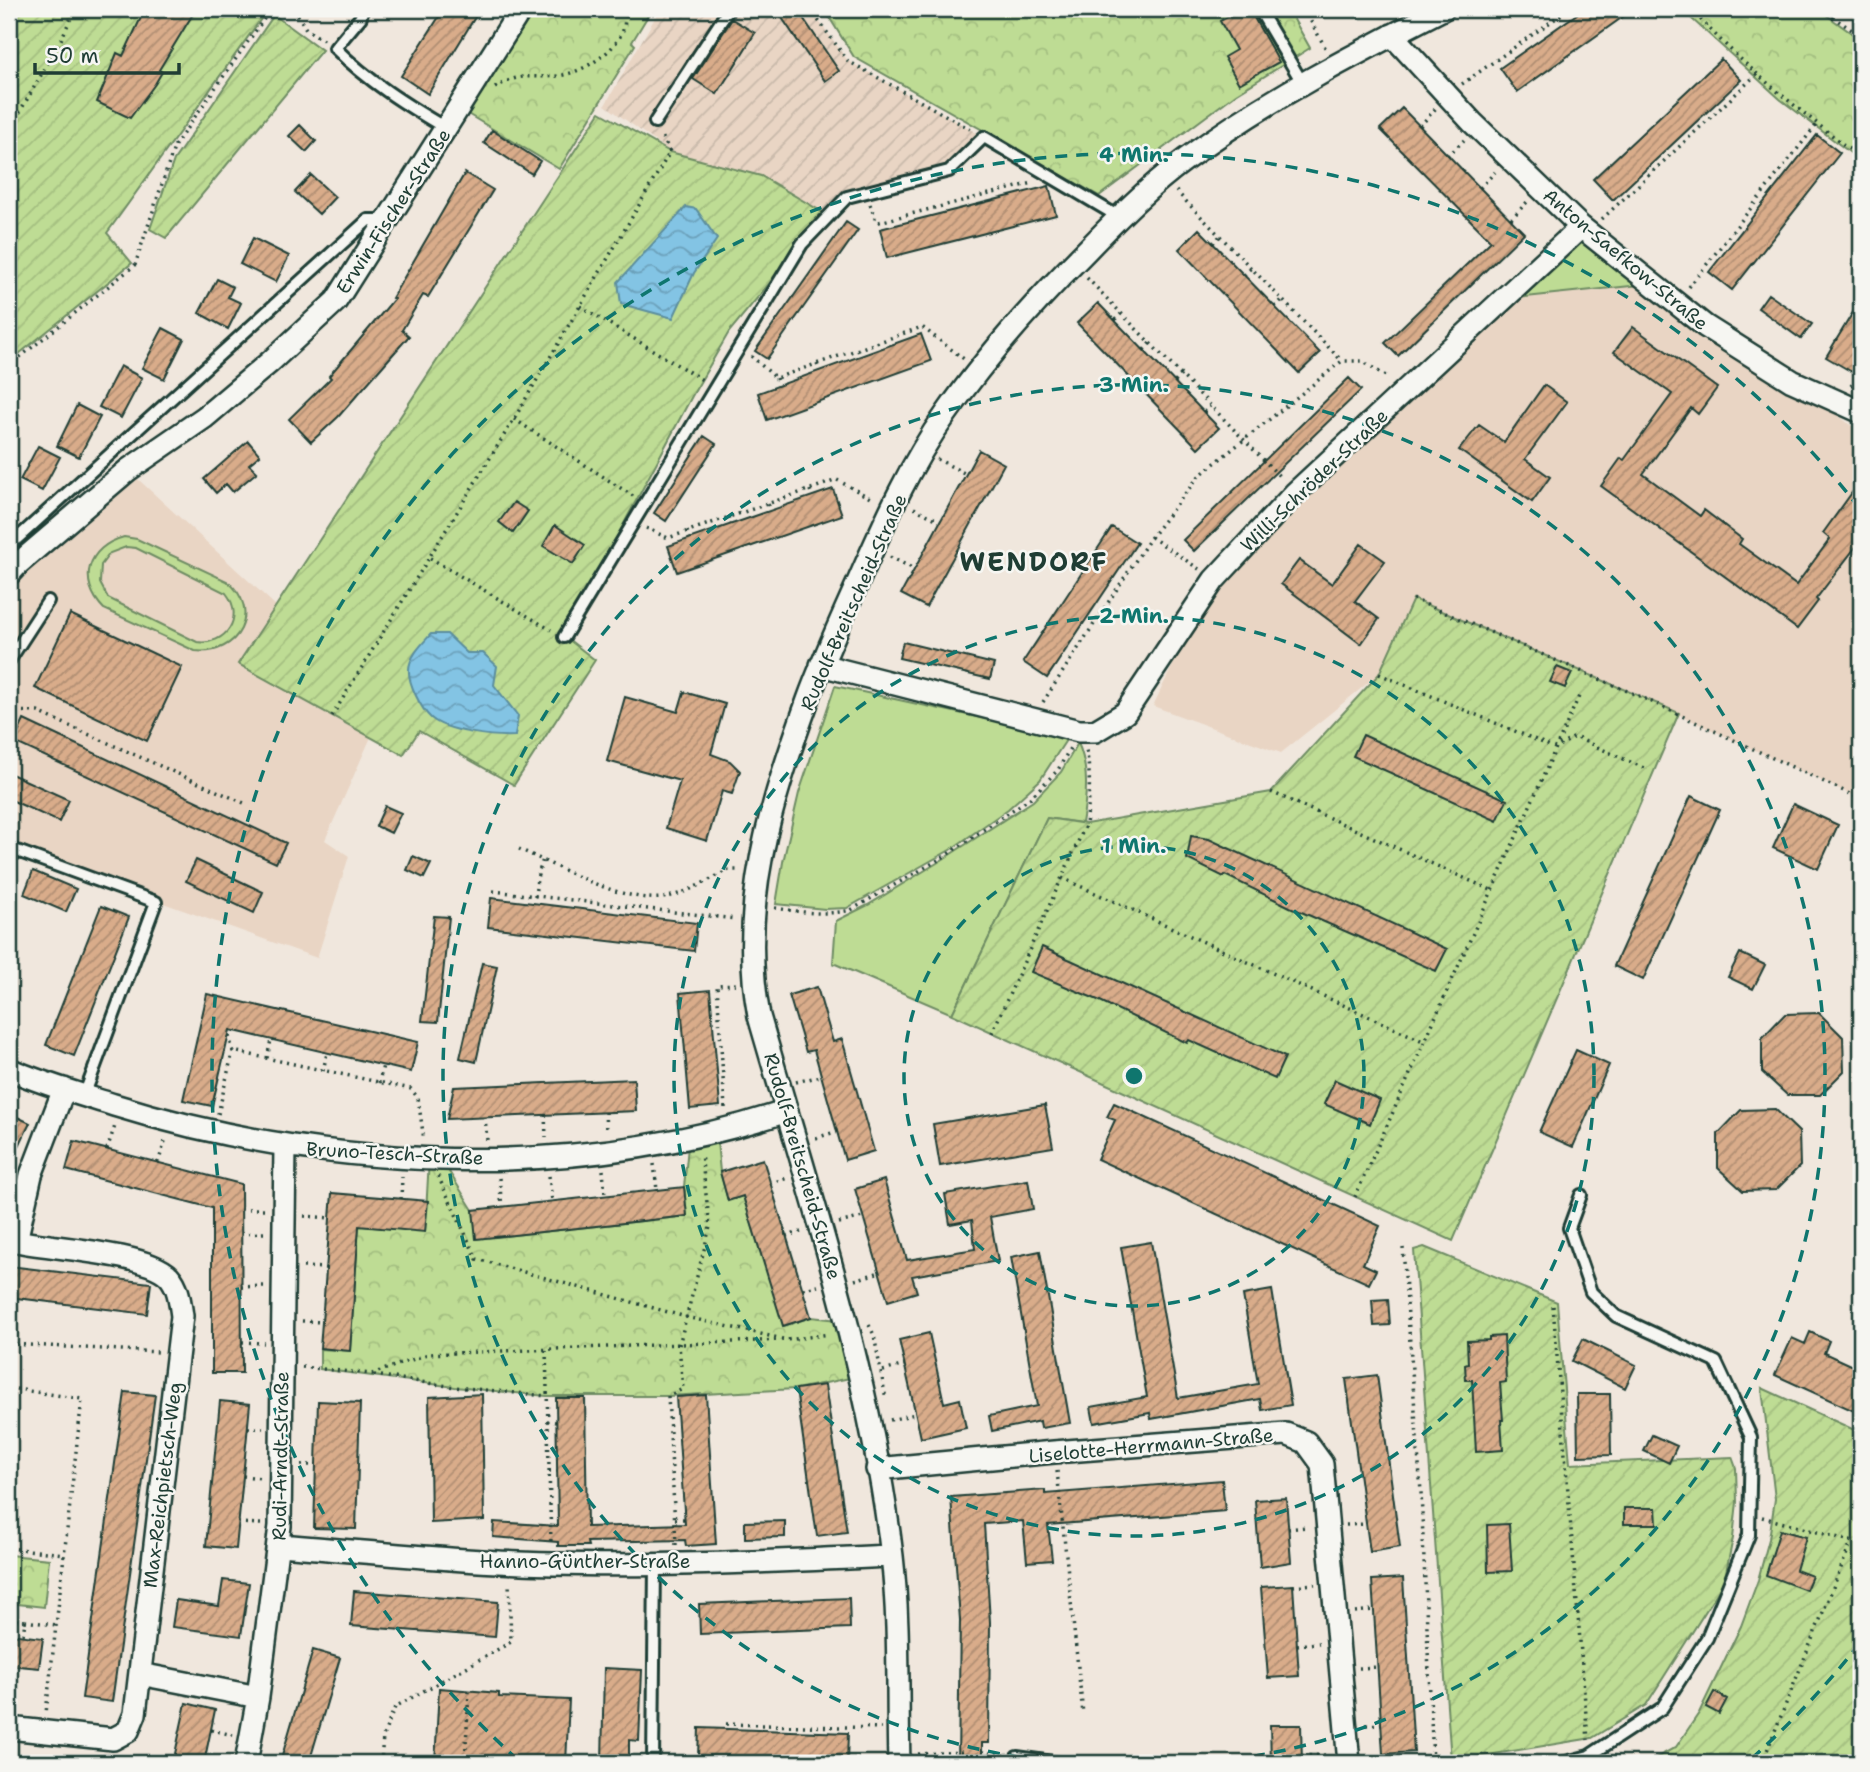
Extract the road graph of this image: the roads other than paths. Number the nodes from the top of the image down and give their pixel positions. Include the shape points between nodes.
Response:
1 (362, 9) edge
2 (521, 9) edge
3 (729, 9) edge
4 (1259, 9) edge
5 (1443, 9) edge
6 (1392, 35) junction
7 (1303, 84) junction
8 (655, 122) road end
9 (447, 129) junction
10 (1119, 217) junction
11 (387, 219) junction
12 (1585, 230) junction
13 (1861, 412) edge
14 (9, 546) edge
15 (9, 574) edge
16 (48, 601) dead end
17 (564, 637) road end
18 (9, 661) edge
19 (821, 665) junction
20 (9, 848) edge
21 (9, 1069) edge
22 (74, 1093) junction
23 (787, 1111) junction
24 (285, 1147) junction
25 (1581, 1195) dead end
26 (12, 1240) edge
27 (877, 1469) junction
28 (278, 1545) junction
29 (892, 1556) junction
30 (655, 1564) junction
31 (140, 1674) junction
32 (258, 1697) junction
33 (9, 1728) edge
34 (1017, 1757) dead end
35 (907, 1758) edge
36 (1349, 1759) edge
37 (246, 1763) edge
38 (653, 1763) edge
39 (1060, 1763) edge
40 (1562, 1763) edge

1 - 9 lane via 361,17 335,48 393,97
2 - 9 street, Erwin-Fischer-Straße
3 - 8 lane
4 - 7 lane
5 - 6 street, Rudolf-Breitscheid-Straße
6 - 7 street, Rudolf-Breitscheid-Straße
6 - 12 street, Anton-Saefkow-Straße via 1477,127
7 - 10 street, Rudolf-Breitscheid-Straße via 1223,132
9 - 11 street, Erwin-Fischer-Straße
10 - 17 lane via 984,137 949,170 847,197 802,244
10 - 19 street, Rudolf-Breitscheid-Straße via 1030,308 944,416 894,504
11 - 14 lane via 368,220
11 - 15 street, Erwin-Fischer-Straße via 336,301 205,417 128,470
12 - 13 street, Anton-Saefkow-Straße via 1705,326 1792,381
12 - 19 street, Willi-Schröder-Straße via 1295,493 1214,580 1125,713 1095,731 1079,731
16 - 18 lane
19 - 23 street, Rudolf-Breitscheid-Straße via 777,788 753,913 753,983
20 - 22 lane via 156,902
21 - 22 street, Bruno-Tesch-Straße
22 - 24 street, Bruno-Tesch-Straße via 170,1122
22 - 26 street via 32,1175
23 - 24 street, Bruno-Tesch-Straße via 699,1134 601,1151 429,1158
23 - 27 street, Rudolf-Breitscheid-Straße via 850,1331
24 - 28 street, Rudi-Arndt-Straße
25 - 40 lane via 1569,1228 1591,1292 1616,1317 1716,1362 1751,1437 1750,1513 1749,1535 1707,1638 1662,1707 1589,1756
26 - 31 street, Max-Reichpietsch-Weg via 151,1264 169,1276 179,1293 182,1317
27 - 29 street, Rudolf-Breitscheid-Straße
27 - 36 street, Liselotte-Herrmann-Straße via 1286,1434 1306,1442 1322,1464
28 - 30 street, Hanno-Günther-Straße via 508,1562
28 - 32 street, Rudi-Arndt-Straße
29 - 30 street, Hanno-Günther-Straße
29 - 35 street, Rudolf-Breitscheid-Straße via 898,1729
30 - 38 lane
31 - 32 street
31 - 33 street, Max-Reichpietsch-Weg via 128,1731 113,1739
32 - 37 street, Rudi-Arndt-Straße
34 - 39 lane

